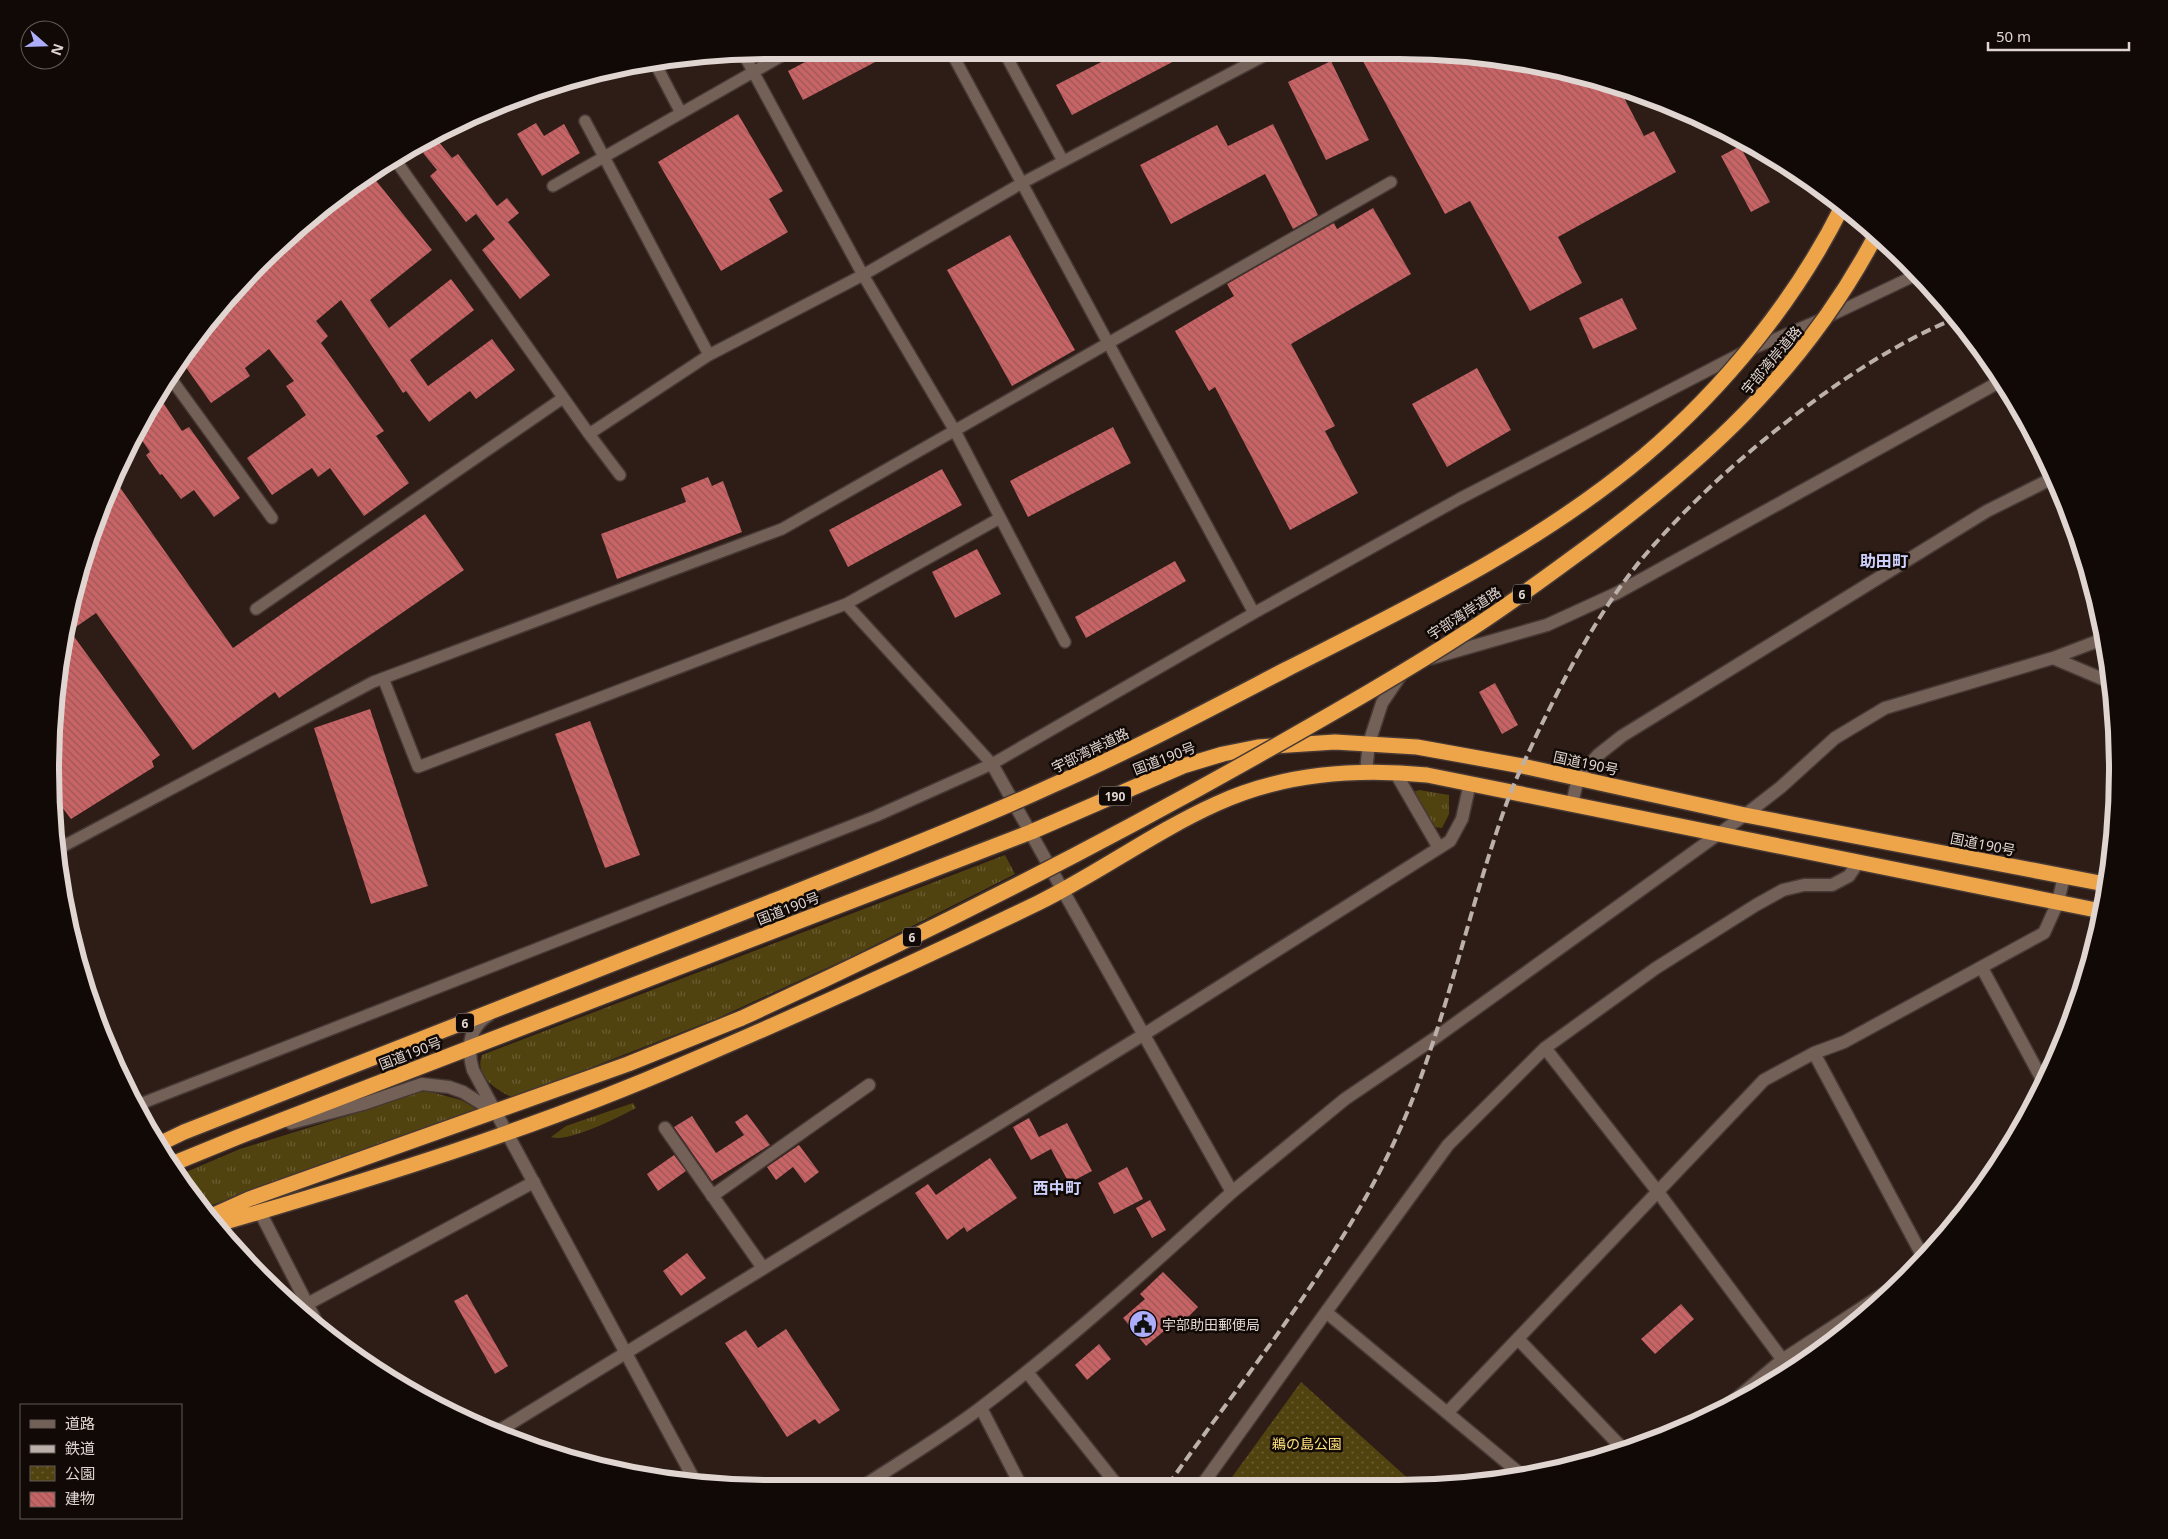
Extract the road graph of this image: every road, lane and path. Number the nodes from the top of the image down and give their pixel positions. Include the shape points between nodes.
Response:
1 (777, 59) edge
2 (955, 59) edge
3 (1008, 59) edge
4 (1258, 59) edge
5 (746, 60) edge
6 (658, 68) edge
7 (754, 73) junction
8 (681, 113) junction
9 (584, 121) dead end
10 (604, 156) junction
11 (1063, 161) junction
12 (398, 164) edge
13 (1391, 182) dead end
14 (1022, 183) junction
15 (553, 186) dead end
16 (1839, 212) edge
17 (1873, 240) edge
18 (863, 275) junction
19 (1911, 277) edge
20 (1107, 342) junction
21 (710, 355) junction
22 (174, 383) edge
23 (1995, 384) edge
24 (563, 398) junction
25 (955, 431) junction
26 (589, 434) junction
27 (620, 475) dead end
28 (2047, 481) edge
29 (272, 518) dead end
30 (1000, 518) junction
31 (846, 604) junction
32 (256, 609) dead end
33 (1254, 613) junction
34 (2098, 641) edge
35 (1065, 642) dead end
36 (2053, 658) junction
37 (383, 678) junction
38 (2103, 679) edge
39 (1369, 744) junction
40 (992, 764) junction
41 (1366, 771) junction
42 (1395, 772) junction
43 (1578, 778) junction
44 (1470, 783) junction
45 (1572, 804) junction
46 (1745, 815) junction
47 (1031, 832) junction
48 (1718, 833) junction
49 (63, 846) edge
50 (1440, 848) junction
51 (1859, 861) junction
52 (2064, 876) junction
53 (2100, 883) edge
54 (1062, 891) junction
55 (2058, 902) junction
56 (2096, 910) edge
57 (1982, 968) junction
58 (498, 1010) junction
59 (1143, 1035) junction
60 (469, 1048) junction
61 (1545, 1048) junction
62 (1814, 1053) junction
63 (2040, 1075) edge
64 (868, 1085) dead end
65 (142, 1103) edge
66 (496, 1112) junction
67 (665, 1128) dead end
68 (507, 1134) junction
69 (238, 1137) junction
70 (164, 1141) edge
71 (178, 1162) edge
72 (534, 1182) junction
73 (1232, 1192) junction
74 (1658, 1192) junction
75 (712, 1196) junction
76 (260, 1212) junction
77 (216, 1214) edge
78 (223, 1223) edge
79 (1920, 1252) edge
80 (763, 1268) junction
81 (300, 1303) edge
82 (304, 1307) edge
83 (1326, 1312) junction
84 (1848, 1319) edge
85 (1519, 1340) junction
86 (626, 1354) junction
87 (1785, 1364) edge
88 (1027, 1372) junction
89 (980, 1408) junction
90 (1448, 1413) junction
91 (503, 1428) edge
92 (1619, 1445) edge
93 (1516, 1470) edge
94 (692, 1476) edge
95 (872, 1480) edge
96 (1018, 1480) edge
97 (1114, 1480) edge
98 (1206, 1480) edge

1 - 7 lane
2 - 14 lane
3 - 11 lane
4 - 11 lane
5 - 7 lane
6 - 8 lane
7 - 8 lane
7 - 18 lane
8 - 10 lane
9 - 10 lane
10 - 15 lane
10 - 21 lane
11 - 14 lane
12 - 24 lane
13 - 20 lane
14 - 18 lane
14 - 20 lane
16 - 58 highway, 宇部湾岸道路 / 6, bridge via 1798,283 1751,345 1701,402 1609,483 1525,540 1402,611 1052,786
17 - 66 highway, 宇部湾岸道路 / 6, bridge via 1830,311 1752,408 1698,460 1627,518 1472,629 1385,683 1218,778 1081,852 892,947 742,1018
18 - 21 lane
18 - 25 lane
19 - 33 lane via 1740,354 1459,499
20 - 25 lane
20 - 33 lane
21 - 26 lane
22 - 29 lane
23 - 39 street via 1617,593 1547,625 1442,654 1404,670 1382,703
24 - 26 lane
24 - 32 lane
25 - 30 lane
25 - 37 lane via 782,528
26 - 27 lane
28 - 43 street via 1987,511 1622,736 1598,755
30 - 31 lane
30 - 35 lane
31 - 37 lane via 418,767
31 - 40 lane
33 - 40 lane
34 - 36 street
36 - 38 street
36 - 46 street via 1885,708 1835,738
37 - 49 lane
39 - 41 street
39 - 43 highway, 国道190号 / 190 via 1417,747
39 - 47 highway, 国道190号 / 190 via 1300,744 1223,754 1183,766
40 - 47 street
40 - 65 lane via 867,820
41 - 42 highway
41 - 54 highway via 1297,778 1216,804
42 - 44 highway
42 - 50 street
43 - 45 street
43 - 46 highway, 国道190号 / 190
44 - 45 highway
44 - 50 street via 1462,820 1450,841
45 - 48 highway
46 - 48 street
46 - 52 highway, 国道190号 / 190
47 - 54 street
47 - 60 highway, 国道190号 / 190
48 - 51 highway
48 - 73 street via 1443,1033 1345,1099
50 - 59 street
51 - 55 highway
51 - 61 street via 1849,876 1832,885 1783,890 1756,905 1656,968
52 - 53 highway, 国道190号 / 190
52 - 55 street
54 - 59 street
54 - 68 highway via 914,962 683,1065
55 - 56 highway
55 - 57 street via 2044,933
57 - 62 street via 1844,1042
57 - 63 street
58 - 60 street via 478,1024
58 - 70 highway, 6
59 - 73 street
59 - 80 street
60 - 66 street via 473,1070
60 - 69 highway, 国道190号 / 190
61 - 74 street
61 - 83 street via 1448,1145
62 - 74 street via 1764,1080
62 - 79 street
64 - 75 street
66 - 68 street
66 - 69 street via 456,1090 422,1084 363,1104
66 - 77 highway, 6 via 249,1199
67 - 75 street
68 - 72 street
68 - 76 highway
69 - 71 highway, 国道190号 / 190
72 - 82 street
72 - 86 street
73 - 88 street via 1130,1285
74 - 85 street
74 - 87 street
75 - 80 street
76 - 78 highway
76 - 81 street
80 - 86 street
83 - 90 street
83 - 98 street
84 - 87 street
85 - 90 street
85 - 92 street
86 - 91 street
86 - 94 street
88 - 89 street
88 - 97 street
89 - 95 street
89 - 96 street
90 - 93 street

